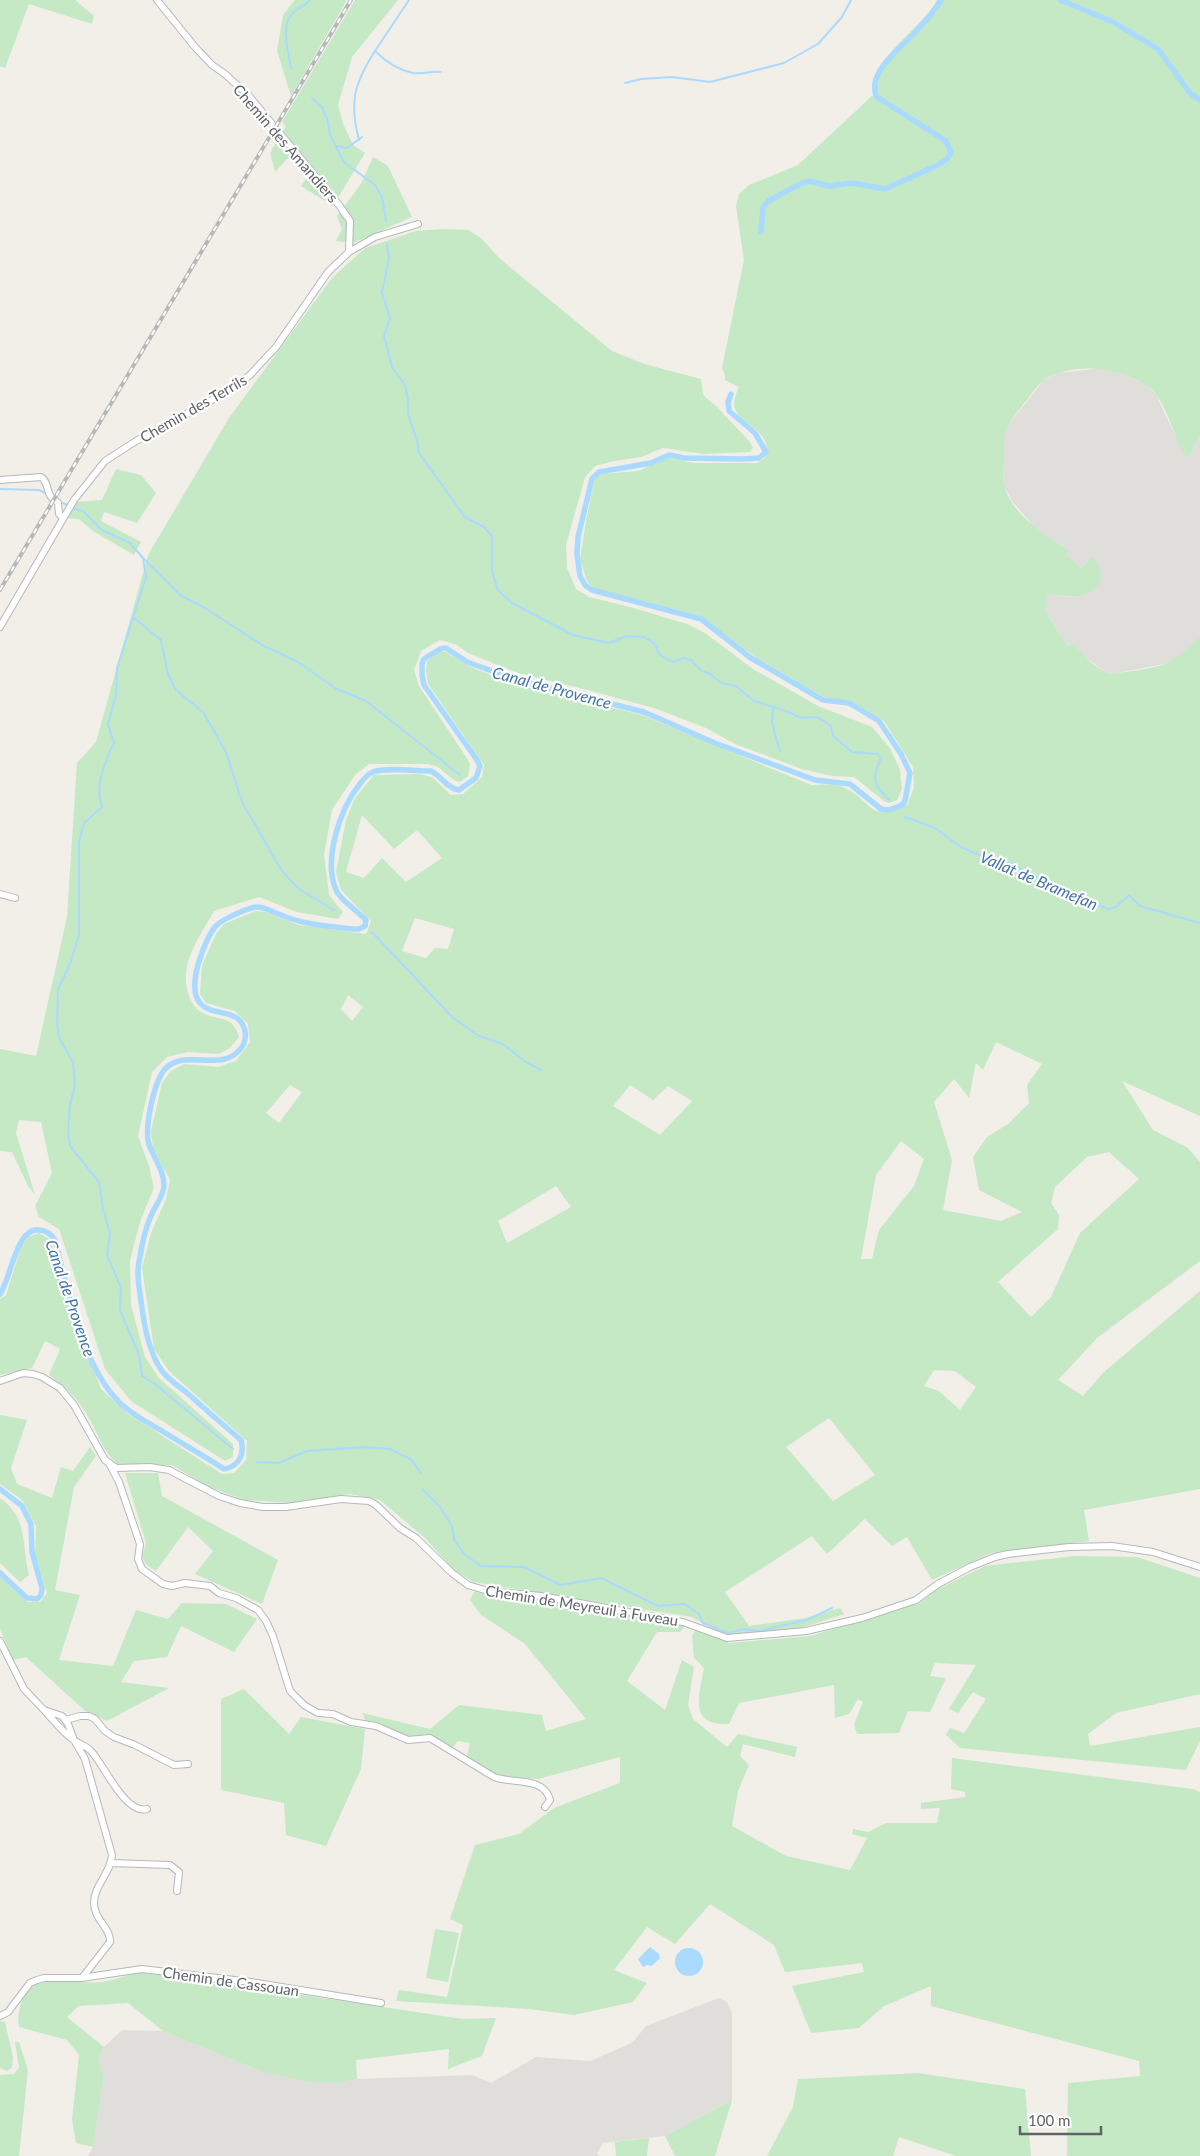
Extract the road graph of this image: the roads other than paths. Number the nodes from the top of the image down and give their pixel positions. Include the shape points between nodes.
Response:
1 (157, 0) edge
2 (418, 224) dead end
3 (348, 252) junction
4 (0, 480) edge
5 (63, 518) junction
6 (0, 628) edge
7 (0, 894) edge
8 (15, 898) dead end
9 (0, 1381) edge
10 (110, 1465) junction
11 (1200, 1567) edge
12 (0, 1642) edge
13 (44, 1710) junction
14 (66, 1720) junction
15 (74, 1740) junction
16 (188, 1764) dead end
17 (545, 1807) dead end
18 (147, 1809) dead end
19 (112, 1862) junction
20 (176, 1891) dead end
21 (81, 1978) junction
22 (381, 2003) dead end
23 (0, 2016) edge

1 - 3 street, Chemin des Amandiers via 212,66 249,96 339,204 350,221
2 - 3 street, Chemin des Terrils via 375,237
3 - 5 street, Chemin des Terrils via 328,272 276,347 250,375 227,392 105,461
4 - 5 street via 41,477 48,494 58,503 59,514
5 - 6 street, Chemin des Terrils
7 - 8 street
9 - 10 street via 23,1373 32,1374 60,1388 74,1404
10 - 11 street, Chemin de Meyreuil à Fuveau via 169,1470 219,1496 263,1507 341,1499 369,1501 468,1585 488,1591 541,1596 683,1622 727,1638 806,1631 862,1618 916,1600 970,1567 1008,1554 1105,1546 1153,1552
10 - 17 street via 140,1544 138,1559 142,1569 163,1584 172,1586 185,1582 210,1586 258,1610 273,1636 290,1691 304,1705 318,1713 376,1726 408,1740 430,1738 494,1777 538,1784 550,1800
12 - 13 street via 24,1689
13 - 14 street
13 - 15 street
14 - 15 street
14 - 16 street via 89,1716 114,1738 174,1765
15 - 18 street via 90,1749 110,1781 130,1803 142,1810
15 - 19 street via 85,1759
19 - 20 street via 170,1866 179,1872
19 - 21 street via 94,1896 97,1918 110,1942
21 - 22 street, Chemin de Cassouan via 142,1968
21 - 23 street, Chemin de Cassouan via 44,1978 30,1983 8,2012

